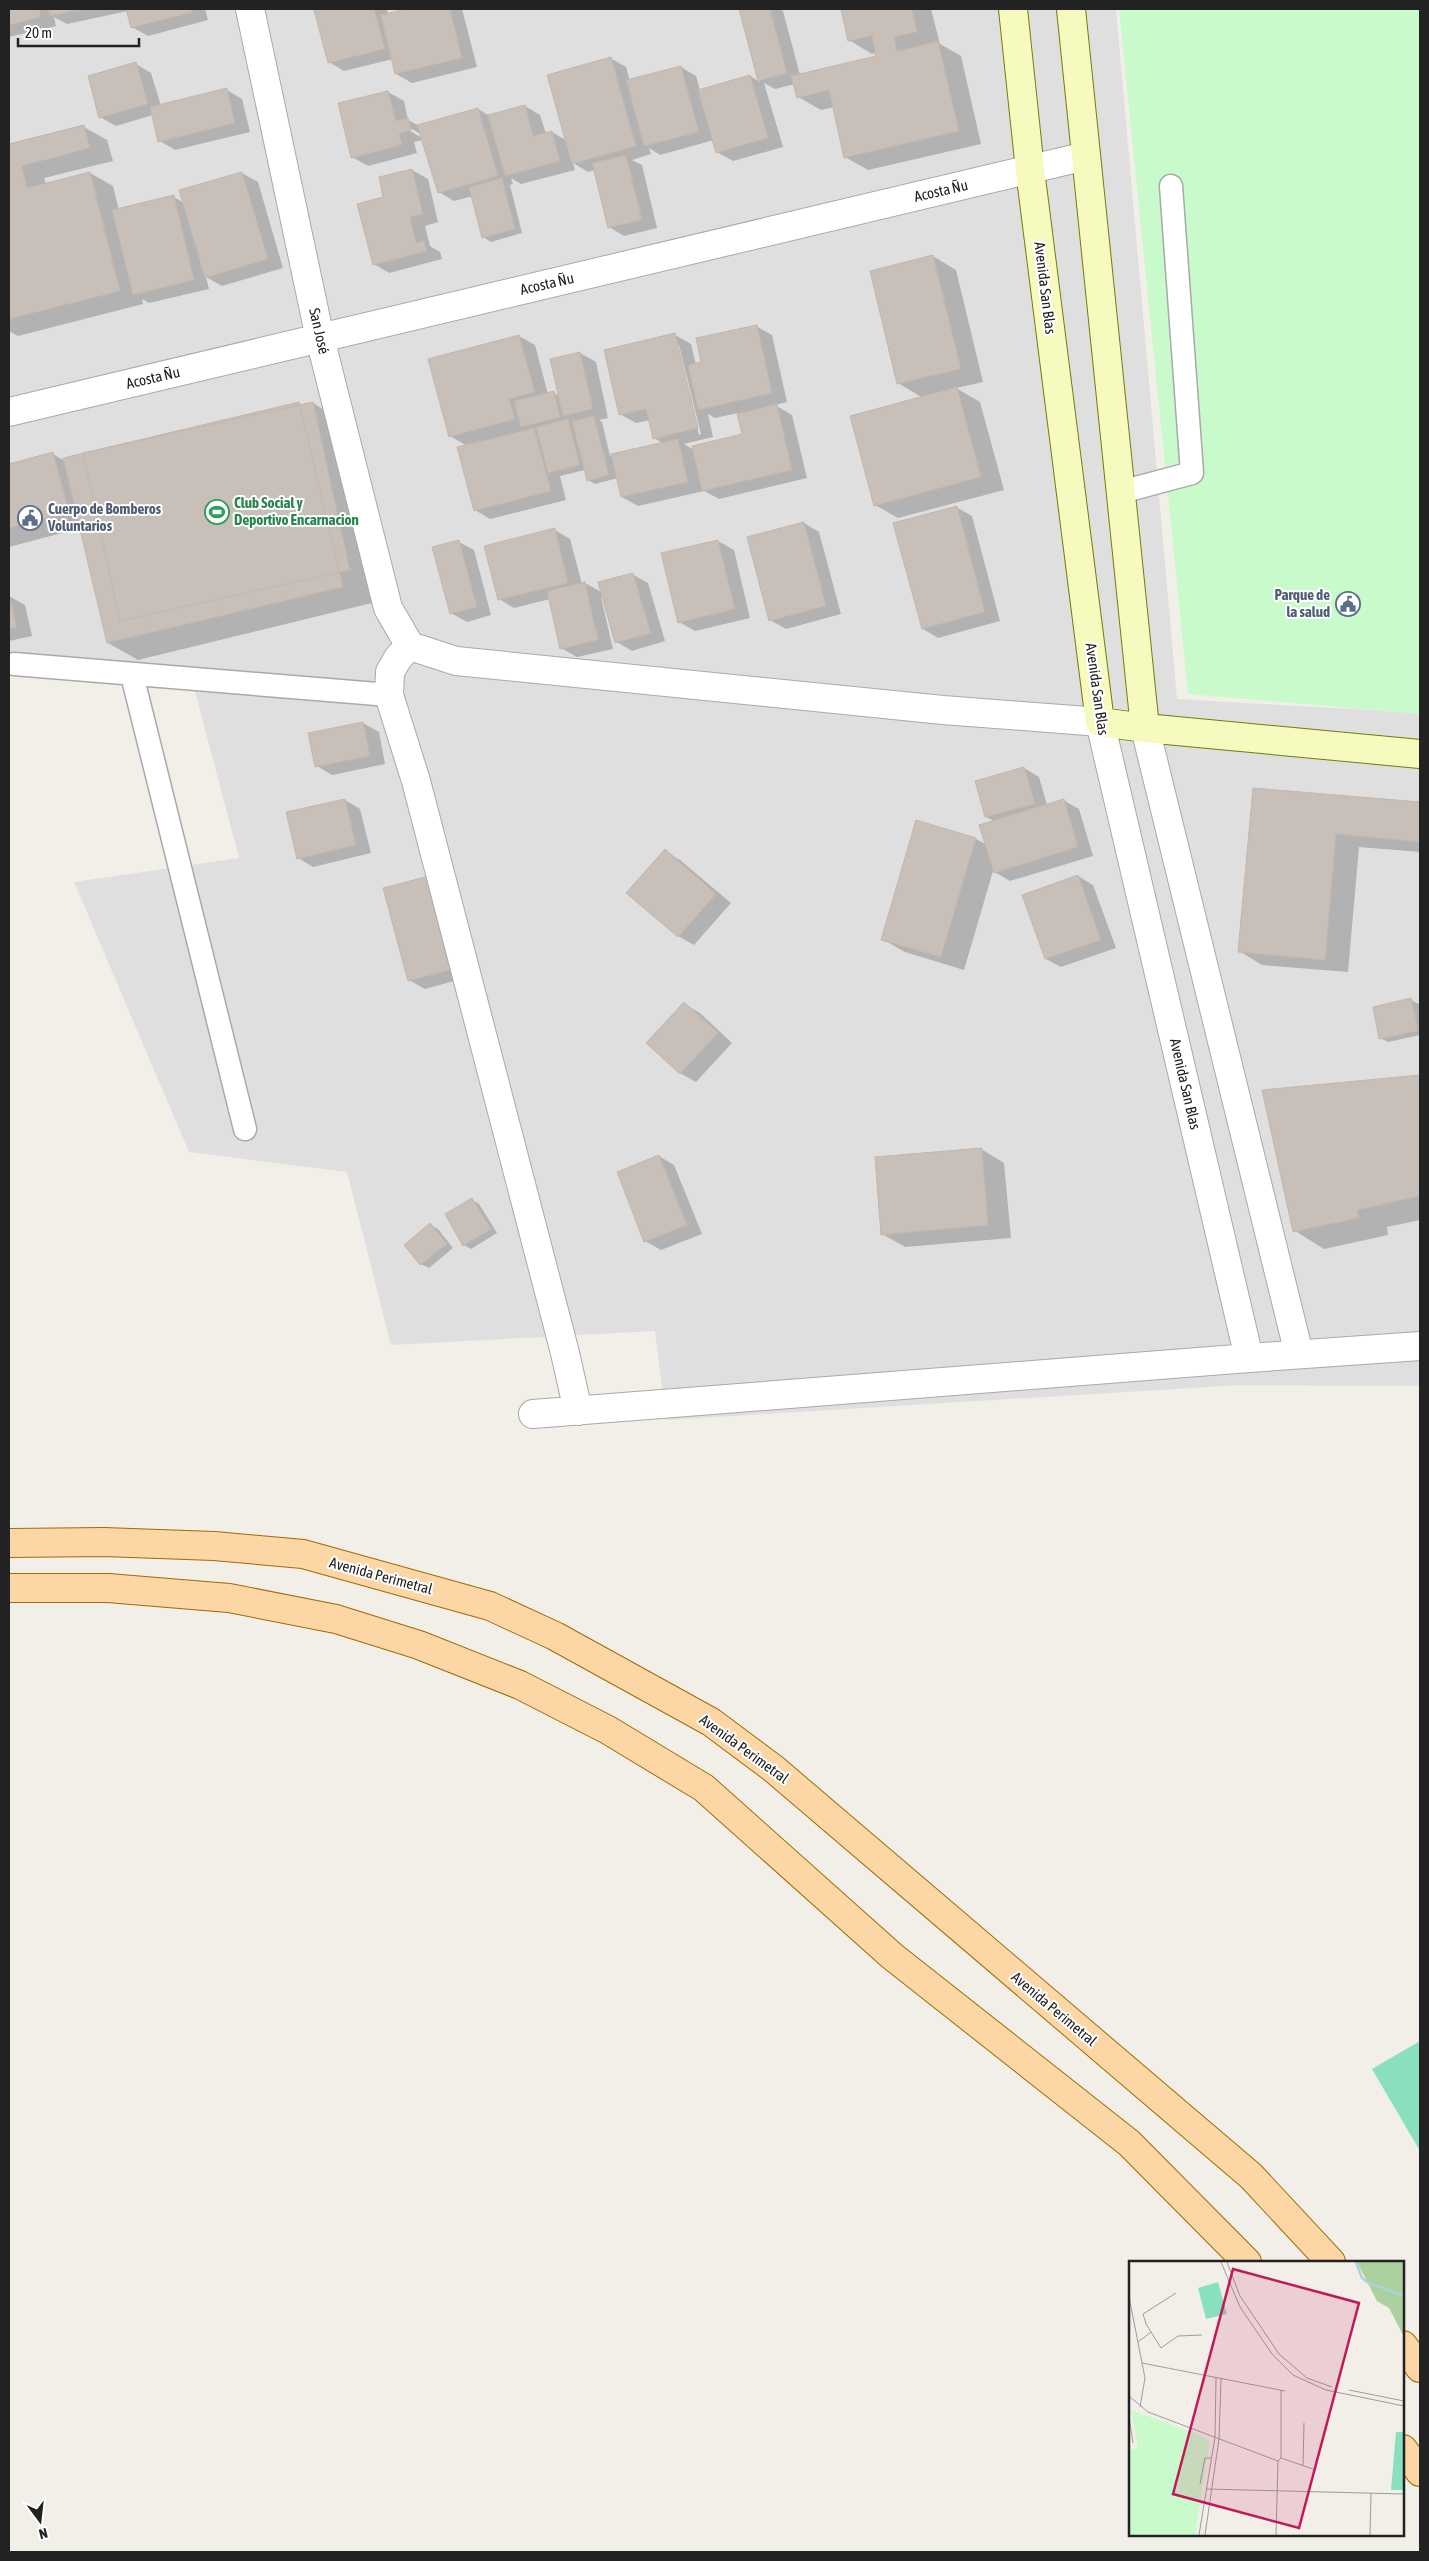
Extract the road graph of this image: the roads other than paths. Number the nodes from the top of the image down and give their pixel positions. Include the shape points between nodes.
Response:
1 (250, 9) edge
2 (1013, 9) edge
3 (1071, 9) edge
4 (1086, 156) junction
5 (1030, 170) junction
6 (1171, 186) dead end
7 (320, 338) junction
8 (9, 412) edge
9 (1121, 492) junction
10 (410, 646) junction
11 (14, 664) dead end
12 (132, 675) junction
13 (389, 695) junction
14 (1100, 722) junction
15 (1146, 728) junction
16 (1420, 754) edge
17 (245, 1129) dead end
18 (1420, 1346) edge
19 (1299, 1354) junction
20 (1249, 1358) junction
21 (578, 1411) junction
22 (533, 1414) dead end
23 (9, 1543) edge
24 (9, 1588) edge
25 (1246, 2261) edge
26 (1330, 2261) edge
27 (1404, 2346) edge
28 (1420, 2368) edge
29 (1404, 2450) edge
30 (1420, 2472) edge

1 - 7 street, San José
2 - 5 street, Avenida San Blas
3 - 4 street
4 - 5 street, Acosta Ñu
4 - 9 street
5 - 7 street, Acosta Ñu
5 - 14 street, Avenida San Blas
6 - 9 lane via 1192,473
7 - 8 street, Acosta Ñu
7 - 10 street, San José via 388,608
9 - 15 street
10 - 13 street via 390,672
10 - 14 street via 456,661 933,709
11 - 12 lane
12 - 13 lane
12 - 17 lane
13 - 21 street via 416,782 469,981
14 - 15 street
14 - 20 street, Avenida San Blas
15 - 16 street
15 - 19 street
18 - 19 street
19 - 20 street
20 - 21 street
21 - 22 street
23 - 26 main road, Avenida Perimetral via 214,1546 302,1554 490,1606 572,1646 711,1722 774,1769 1251,2176
24 - 25 main road via 108,1588 229,1598 336,1619 419,1645 520,1684 608,1730 704,1788 892,1956 1129,2142
27 - 28 main road
29 - 30 main road

